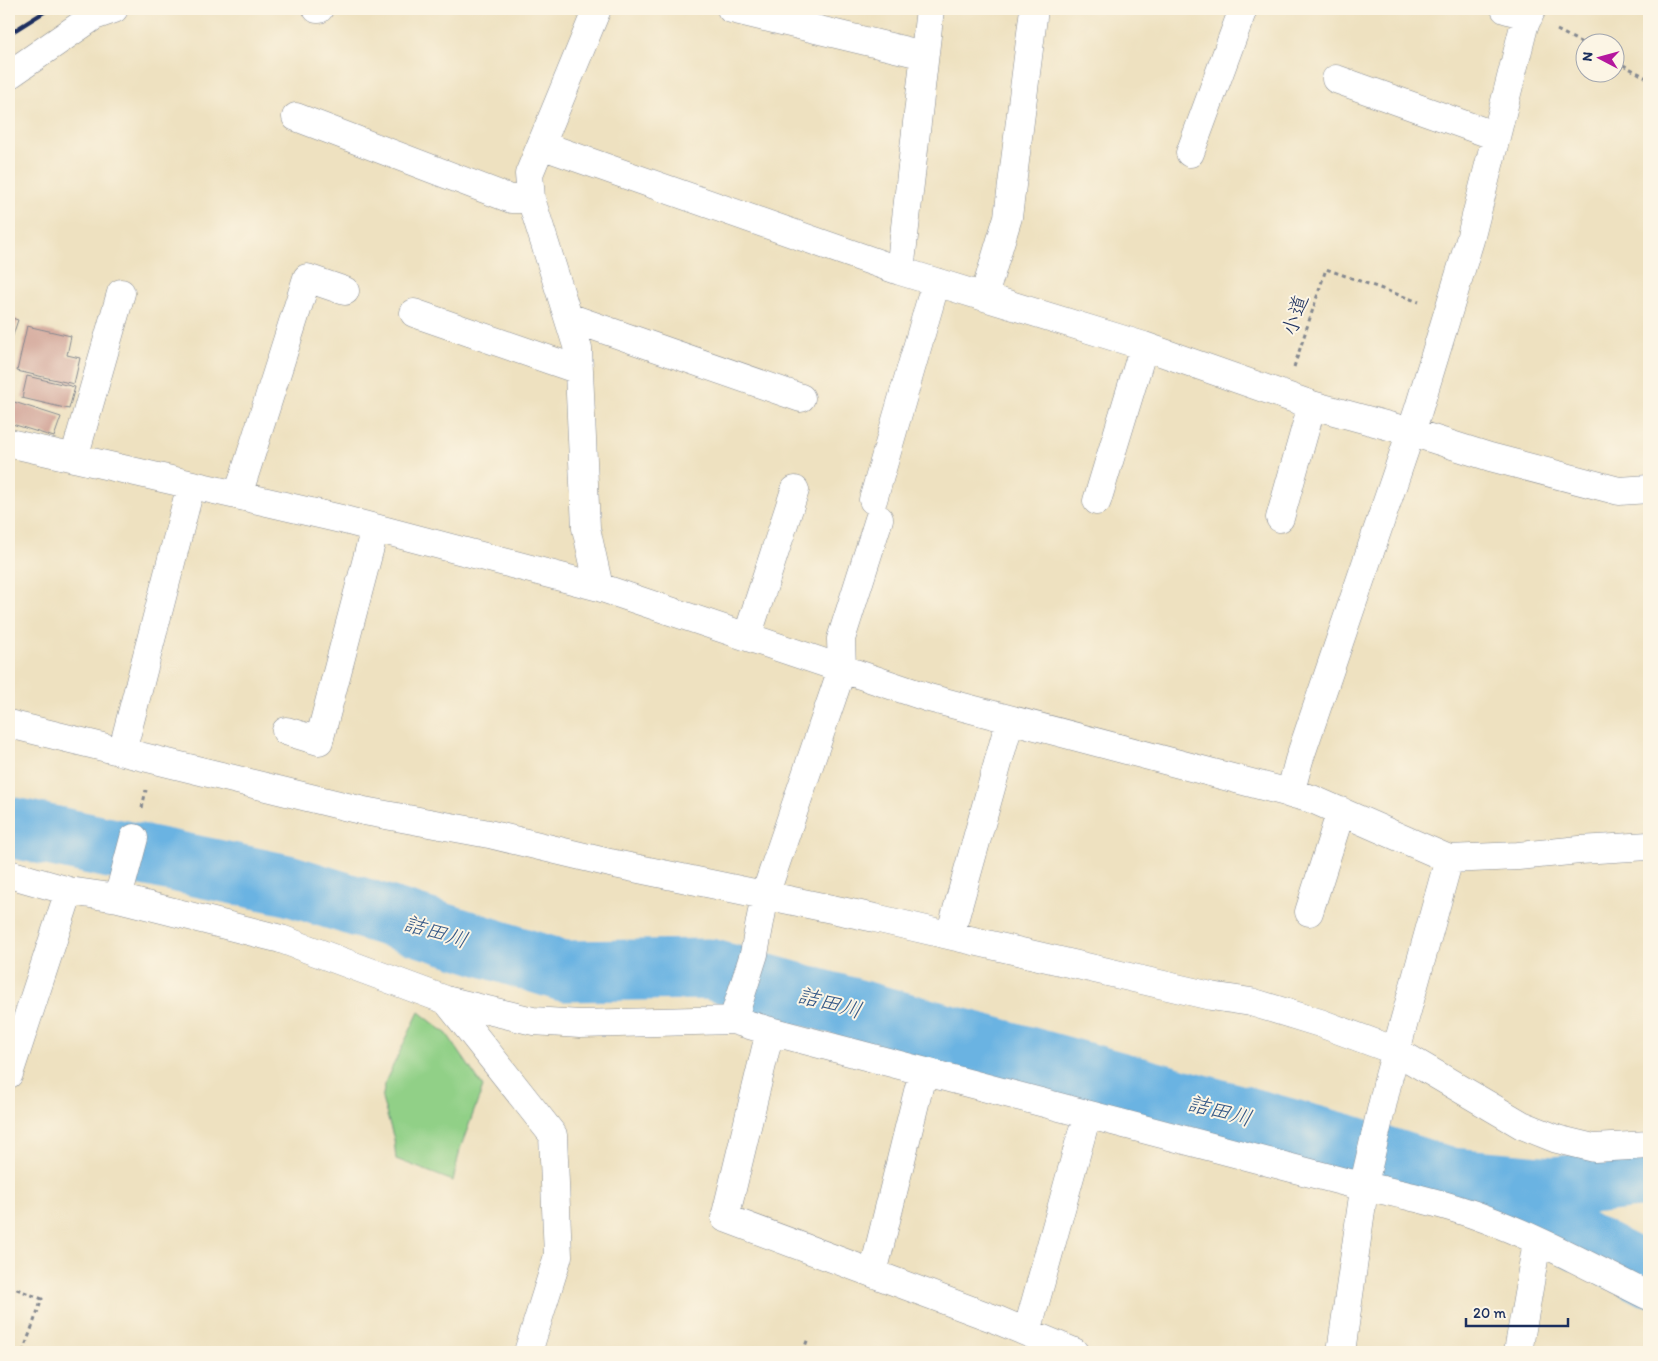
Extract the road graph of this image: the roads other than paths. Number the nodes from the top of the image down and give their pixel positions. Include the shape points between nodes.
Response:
1 (114, 9) edge
2 (597, 9) edge
3 (731, 9) edge
4 (930, 9) edge
5 (1034, 9) edge
6 (1243, 9) edge
7 (1522, 11) edge
8 (924, 55) junction
9 (9, 75) edge
10 (1336, 79) dead end
11 (296, 117) dead end
12 (1496, 136) junction
13 (541, 144) junction
14 (1190, 153) dead end
15 (532, 199) junction
16 (900, 270) junction
17 (936, 282) junction
18 (345, 292) dead end
19 (121, 293) dead end
20 (984, 296) junction
21 (414, 313) dead end
22 (568, 317) junction
23 (1144, 346) junction
24 (579, 370) junction
25 (801, 398) dead end
26 (1312, 405) junction
27 (1411, 432) junction
28 (9, 443) edge
29 (74, 458) junction
30 (191, 485) junction
31 (1649, 489) edge
32 (795, 490) dead end
33 (238, 495) junction
34 (1097, 501) dead end
35 (1280, 518) dead end
36 (375, 528) junction
37 (599, 587) junction
38 (747, 637) junction
39 (842, 669) junction
40 (1010, 720) junction
41 (9, 724) edge
42 (286, 731) dead end
43 (122, 752) junction
44 (1290, 794) junction
45 (1341, 812) junction
46 (134, 838) road end
47 (1649, 846) edge
48 (1449, 859) junction
49 (9, 874) edge
50 (69, 891) junction
51 (766, 895) junction
52 (118, 898) junction
53 (1309, 912) dead end
54 (950, 935) junction
55 (446, 1000) junction
56 (733, 1020) junction
57 (770, 1032) junction
58 (1396, 1051) junction
59 (923, 1071) junction
60 (9, 1074) edge
61 (1087, 1115) junction
62 (1649, 1145) edge
63 (1365, 1181) junction
64 (1537, 1242) junction
65 (873, 1273) junction
66 (1649, 1296) edge
67 (1027, 1332) junction
68 (528, 1352) edge
69 (1074, 1352) edge
70 (1341, 1352) edge
71 (1518, 1352) edge

1 - 9 street via 94,16
2 - 13 street
3 - 8 street
4 - 8 street
5 - 20 street via 1008,217
6 - 14 street
7 - 12 street via 1524,26
8 - 16 street
10 - 12 street
11 - 15 street via 512,199
12 - 27 street via 1470,240
13 - 15 street via 529,174
13 - 16 street
15 - 22 street
16 - 17 street
17 - 20 street
17 - 39 street via 841,639
18 - 33 street via 307,278
19 - 29 street
20 - 23 street
21 - 24 street
22 - 24 street via 578,349
22 - 25 street
23 - 26 street
23 - 34 street
24 - 37 street via 586,528
26 - 27 street
26 - 35 street
27 - 31 street via 1619,491
27 - 44 street via 1298,760
28 - 29 street
29 - 30 street
30 - 33 street
30 - 43 street
32 - 38 street
33 - 36 street
36 - 37 street
36 - 42 street via 319,741
37 - 38 street
38 - 39 street
39 - 40 street
39 - 51 street
40 - 44 street
40 - 54 street
41 - 43 street
43 - 51 street via 364,811 489,834
44 - 45 street via 1312,799
45 - 48 street
45 - 53 street
46 - 52 street
47 - 48 street
48 - 58 street
49 - 50 street
50 - 52 street
50 - 60 street
51 - 54 street
51 - 56 street via 754,954
52 - 55 street via 281,939
54 - 58 street via 1211,996 1251,1002
55 - 56 street via 533,1021 580,1024
55 - 68 street via 553,1135 558,1256
56 - 57 street
57 - 59 street
57 - 65 street via 725,1218
58 - 62 street via 1522,1125 1557,1139 1594,1148
58 - 63 street
59 - 61 street
59 - 65 street
61 - 63 street
61 - 67 street
63 - 64 street via 1486,1219
63 - 70 street
64 - 66 street
64 - 71 street
65 - 67 street
67 - 69 street

